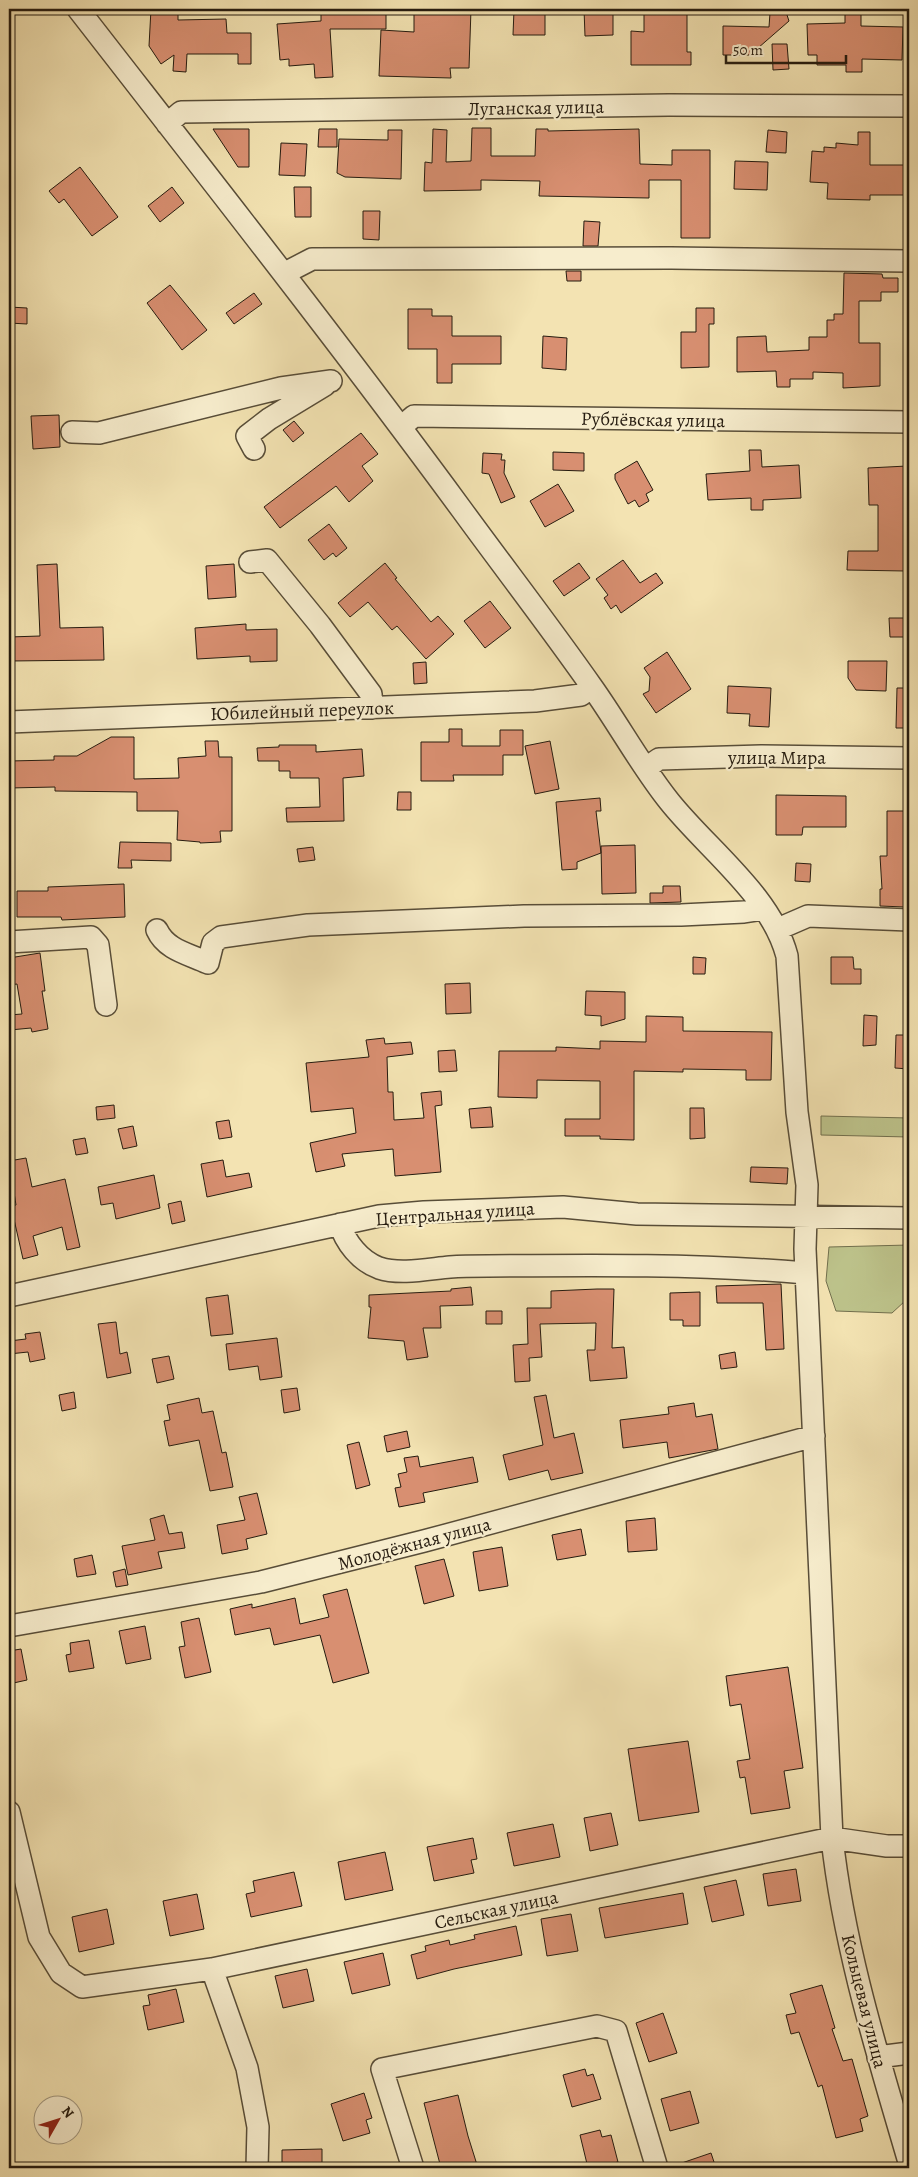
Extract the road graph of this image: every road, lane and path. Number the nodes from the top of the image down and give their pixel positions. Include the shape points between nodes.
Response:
1 (78, 9) edge
2 (909, 106) edge
3 (167, 124) junction
4 (909, 260) edge
5 (285, 273) junction
6 (353, 364) junction
7 (330, 381) junction
8 (909, 422) edge
9 (401, 427) junction
10 (72, 432) dead end
11 (254, 449) dead end
12 (250, 562) dead end
13 (592, 687) junction
14 (372, 708) junction
15 (9, 722) edge
16 (909, 758) edge
17 (646, 768) junction
18 (763, 909) junction
19 (909, 920) edge
20 (778, 929) junction
21 (157, 930) dead end
22 (9, 942) edge
23 (106, 1005) dead end
24 (806, 1217) junction
25 (909, 1218) edge
26 (340, 1224) junction
27 (806, 1273) junction
28 (9, 1296) edge
29 (814, 1436) junction
30 (9, 1626) edge
31 (9, 1812) edge
32 (832, 1838) junction
33 (909, 1846) edge
34 (212, 1969) junction
35 (909, 2052) edge
36 (878, 2057) junction
37 (909, 2162) edge
38 (257, 2168) edge
39 (413, 2168) edge
40 (657, 2168) edge

1 - 3 street, Кольцевая улица
2 - 3 street, Луганская улица via 670,105 181,112
3 - 5 street, Кольцевая улица
4 - 5 street via 312,259
5 - 6 street, Кольцевая улица
6 - 7 street
6 - 9 street, Кольцевая улица
7 - 10 street via 281,388 99,433
7 - 11 street via 247,436
8 - 9 street, Рублёвская улица via 414,416
9 - 13 street, Кольцевая улица
12 - 14 street via 267,560 371,694
13 - 14 street, Юбилейный переулок via 581,695 535,701
13 - 17 street, Кольцевая улица
14 - 15 street, Юбилейный переулок
16 - 17 street, улица Мира via 761,756 668,759
17 - 18 street, Кольцевая улица via 669,801
18 - 20 street, Кольцевая улица
18 - 21 street via 681,915 524,916 308,925 221,937 213,943 208,963 169,945
19 - 20 street via 808,916
20 - 24 street, Кольцевая улица via 787,956 797,1112 807,1185
22 - 23 street via 91,937 98,945
24 - 25 street, Центральная улица
24 - 26 street, Центральная улица via 637,1214 563,1207 424,1212
24 - 27 street, Кольцевая улица
26 - 27 street via 344,1236 364,1258 379,1268 396,1271 564,1266
26 - 28 street, Центральная улица
27 - 29 street, Кольцевая улица
29 - 30 street, Молодёжная улица via 261,1582
29 - 32 street, Кольцевая улица
31 - 34 street, Сельская улица via 39,1937 61,1973 82,1986
32 - 33 street, Сельская улица
32 - 34 street, Сельская улица
32 - 36 street, Кольцевая улица via 838,1891
34 - 38 street via 247,2068 258,2128
35 - 36 street
36 - 37 street, Кольцевая улица
39 - 40 street via 382,2069 597,2026 616,2031

